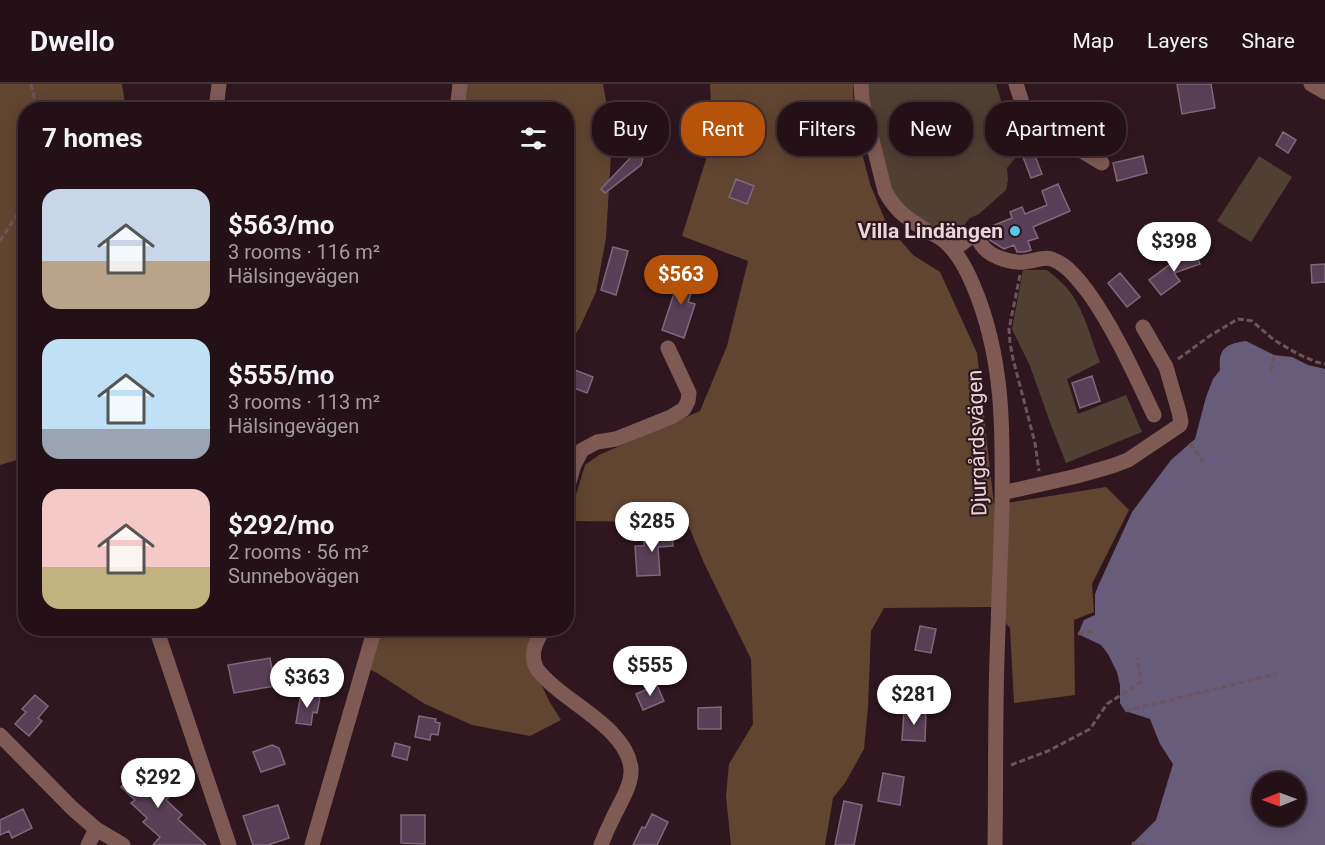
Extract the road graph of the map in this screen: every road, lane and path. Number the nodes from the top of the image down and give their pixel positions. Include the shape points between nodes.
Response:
1 (31, 84) edge
2 (219, 84) edge
3 (460, 84) edge
4 (861, 84) edge
5 (1016, 84) edge
6 (1311, 84) edge
7 (1325, 92) edge
8 (35, 102) edge
9 (217, 102) edge
10 (459, 102) edge
11 (1102, 164) dead end
12 (18, 214) edge
13 (0, 241) edge
14 (953, 250) junction
15 (1022, 262) junction
16 (1143, 327) dead end
17 (668, 348) dead end
18 (1274, 355) dead end
19 (1325, 364) edge
20 (1166, 367) junction
21 (1271, 371) dead end
22 (1154, 415) dead end
23 (1190, 443) dead end
24 (1203, 462) dead end
25 (574, 465) edge
26 (1037, 485) junction
27 (1002, 493) junction
28 (1093, 631) dead end
29 (1078, 634) dead end
30 (159, 636) edge
31 (373, 636) edge
32 (539, 636) edge
33 (1137, 657) dead end
34 (1276, 674) dead end
35 (1125, 711) dead end
36 (0, 735) edge
37 (1011, 765) dead end
38 (96, 829) junction
39 (1132, 843) dead end
40 (88, 845) edge
41 (123, 845) edge
42 (229, 845) edge
43 (312, 845) edge
44 (601, 845) edge
45 (995, 845) edge
46 (1145, 845) edge

1 - 8 path
2 - 9 street
3 - 10 street
4 - 14 street, Djurgårdsvägen via 870,134 892,204
5 - 11 street via 1026,115 1033,122
6 - 7 street
12 - 13 path
14 - 15 street via 975,234 992,255
14 - 27 street, Djurgårdsvägen via 973,284 985,316 998,371
15 - 22 street via 1048,257 1078,279 1119,342
15 - 26 path via 1009,329 1038,456
16 - 20 street
17 - 25 street via 688,393 684,409 616,439 597,442 582,450
18 - 21 path
19 - 20 path via 1274,340 1252,321 1238,319
20 - 26 street via 1180,425 1128,460
23 - 24 path
26 - 27 street
27 - 45 street, Djurgårdsvägen
28 - 29 path
30 - 42 street
31 - 43 street
32 - 44 street via 533,652 536,667 627,751 631,768 626,792
33 - 37 path via 1141,682 1107,704 1090,729 1048,752
34 - 35 path
36 - 38 street
38 - 40 street
38 - 41 street
39 - 46 path

